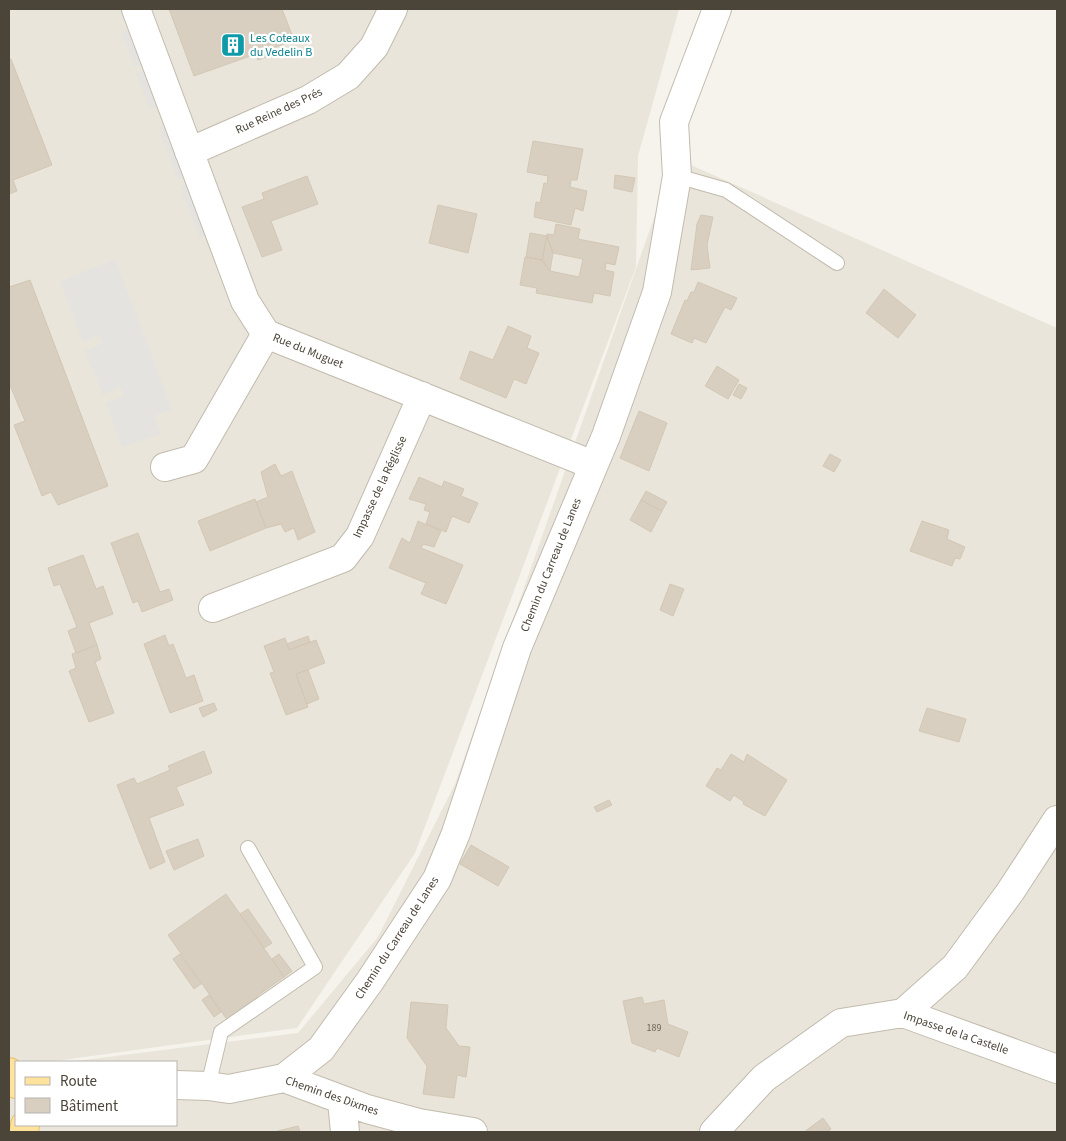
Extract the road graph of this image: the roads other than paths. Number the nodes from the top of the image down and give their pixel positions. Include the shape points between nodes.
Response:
1 (136, 9) edge
2 (393, 9) edge
3 (717, 9) edge
4 (189, 152) junction
5 (677, 176) junction
6 (837, 262) dead end
7 (266, 334) junction
8 (422, 396) junction
9 (593, 464) junction
10 (165, 467) dead end
11 (213, 608) dead end
12 (1057, 820) edge
13 (248, 848) dead end
14 (903, 1013) junction
15 (1057, 1069) edge
16 (9, 1071) edge
17 (284, 1078) junction
18 (15, 1082) edge
19 (188, 1084) edge
20 (342, 1101) junction
21 (345, 1132) edge
22 (473, 1132) edge
23 (714, 1132) edge

1 - 4 street, Rue du Muguet
2 - 4 street, Rue Reine des Prés via 374,48 348,76 308,100
3 - 5 street, Chemin du Carreau de Lanes via 674,122
4 - 7 street, Rue du Muguet via 245,301
5 - 6 lane via 726,190
5 - 9 street, Chemin du Carreau de Lanes via 657,292
7 - 8 street, Rue du Muguet
7 - 10 street via 194,458
8 - 9 street, Rue du Muguet
8 - 11 street, Impasse de la Réglisse via 360,536 342,558
9 - 17 street, Chemin du Carreau de Lanes via 517,648 456,833 437,879 321,1049
12 - 14 street via 956,967
13 - 19 lane via 315,967 221,1032
14 - 15 street, Impasse de la Castelle
14 - 23 street, Impasse de la Castelle via 841,1023 764,1078
16 - 18 main road
17 - 19 street, Chemin des Dixmes via 229,1089
17 - 20 street, Chemin des Dixmes
20 - 21 street
20 - 22 street, Chemin des Dixmes via 419,1122

